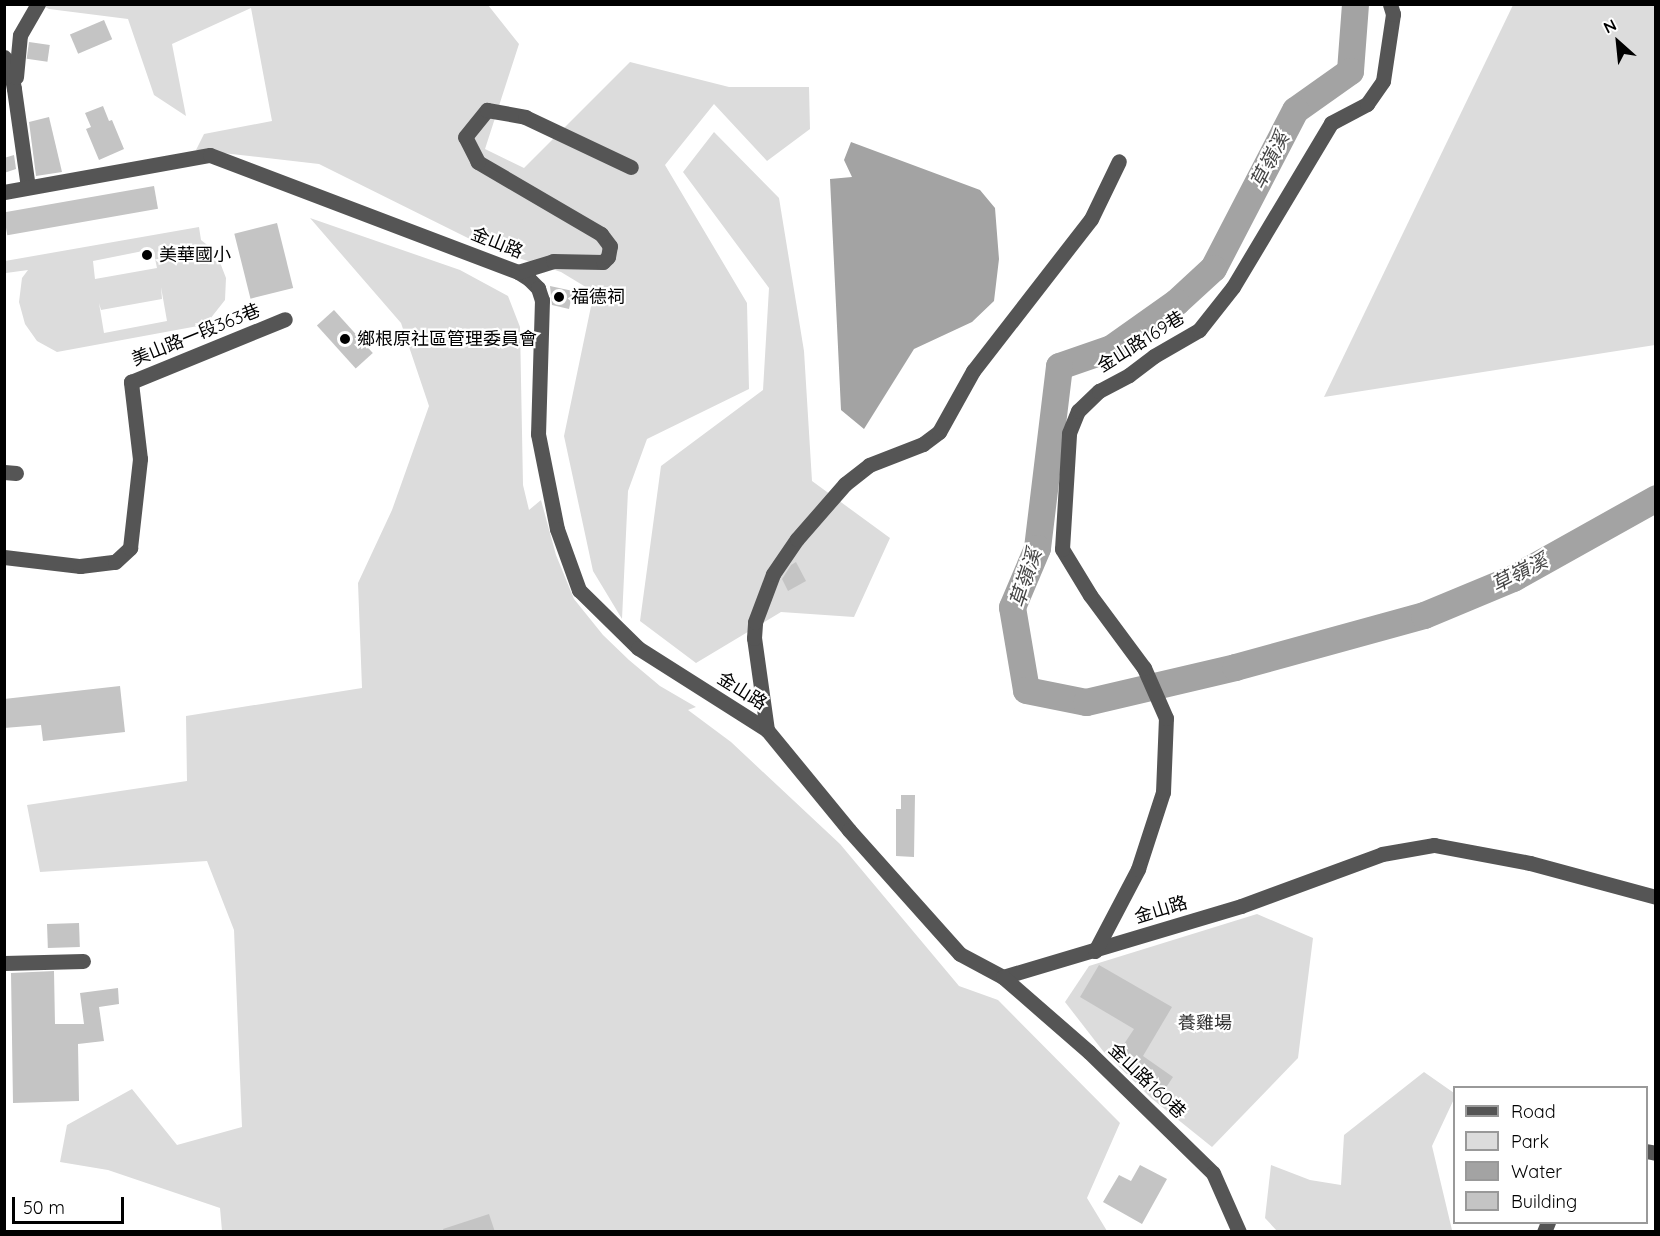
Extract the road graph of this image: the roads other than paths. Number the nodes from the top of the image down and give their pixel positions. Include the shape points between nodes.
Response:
1 (38, 4) edge
2 (1390, 4) edge
3 (4, 57) edge
4 (14, 88) junction
5 (1119, 160) dead end
6 (631, 167) dead end
7 (28, 187) junction
8 (4, 192) edge
9 (518, 272) junction
10 (285, 319) dead end
11 (4, 557) edge
12 (767, 730) junction
13 (1656, 897) edge
14 (1095, 951) junction
15 (83, 961) dead end
16 (4, 963) edge
17 (1003, 977) junction
18 (1239, 1232) edge

1 - 4 street via 20,35
2 - 14 street, 金山路169巷 via 1393,14 1383,81 1367,104 1331,123 1233,287 1199,330 1099,390 1078,411 1069,433 1062,549 1090,595 1144,668 1166,718 1162,792 1138,869
3 - 4 street
4 - 7 street
5 - 12 street via 1091,219 973,371 939,432 923,444 869,465 845,484 797,539 773,574 755,622 754,638
6 - 9 street via 525,117 487,110 465,137 478,162 601,234 609,246 603,262 553,261
7 - 8 street, 金山路
7 - 9 street, 金山路 via 210,155
9 - 12 street, 金山路 via 538,288 542,300 538,434 557,530 579,590 638,648
10 - 11 street, 美山路一段363巷 via 131,382 140,459 130,548 115,562 80,566
12 - 17 street, 金山路 via 849,830 960,954
13 - 14 street, 金山路 via 1530,863 1434,845 1382,854 1241,906
14 - 17 street, 金山路
15 - 16 street
17 - 18 street, 金山路160巷 via 1089,1052 1213,1173

